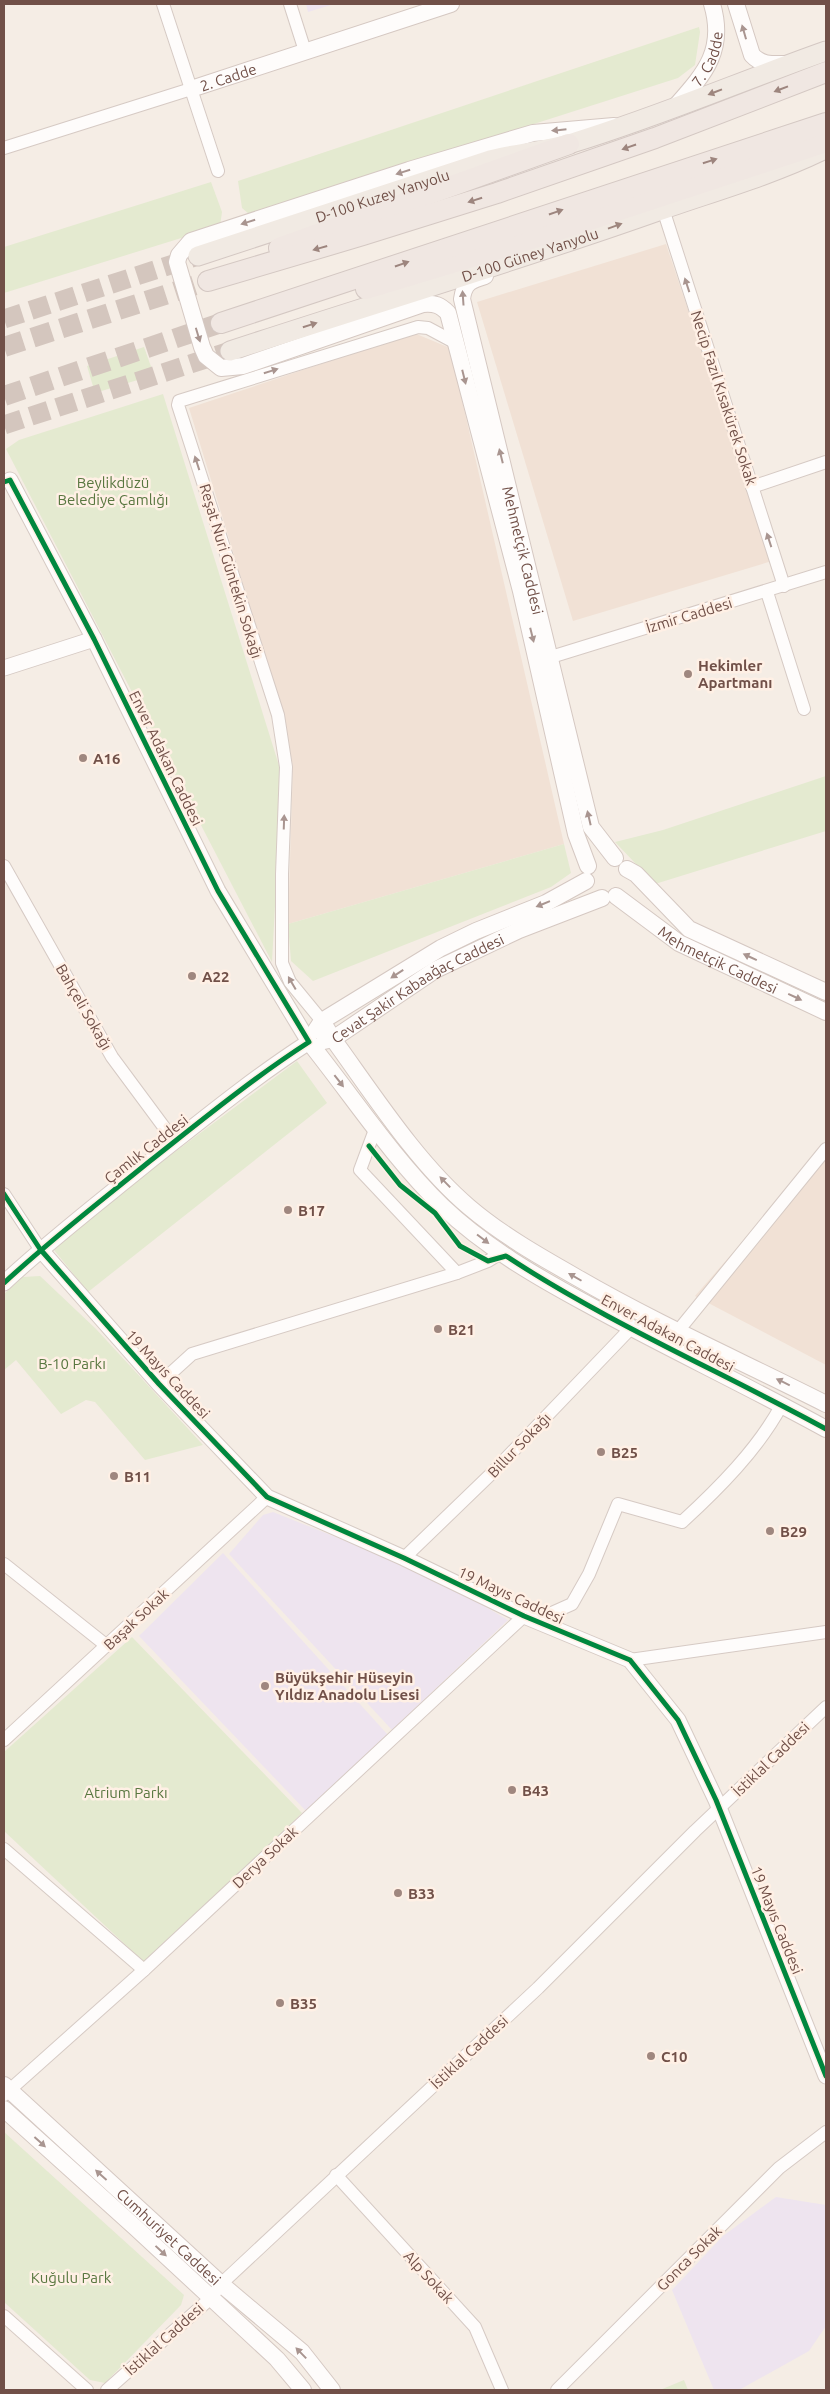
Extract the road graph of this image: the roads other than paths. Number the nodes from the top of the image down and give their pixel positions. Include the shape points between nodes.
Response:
1 (163, 4) edge
2 (290, 4) edge
3 (451, 4) edge
4 (712, 4) edge
5 (736, 4) edge
6 (305, 51) junction
7 (826, 51) edge
8 (790, 64) junction
9 (826, 72) edge
10 (191, 90) junction
11 (674, 107) junction
12 (826, 122) edge
13 (625, 126) junction
14 (826, 142) edge
15 (569, 144) junction
16 (4, 148) edge
17 (826, 148) edge
18 (218, 171) dead end
19 (663, 209) junction
20 (198, 256) tunnel mouth
21 (511, 262) junction
22 (241, 271) junction
23 (208, 281) tunnel mouth
24 (322, 290) junction
25 (221, 323) tunnel mouth
26 (454, 336) junction
27 (230, 351) tunnel mouth
28 (826, 462) edge
29 (7, 481) edge
30 (752, 487) junction
31 (826, 572) edge
32 (784, 586) junction
33 (767, 592) junction
34 (94, 639) junction
35 (544, 659) junction
36 (4, 668) edge
37 (804, 709) dead end
38 (621, 863) junction
39 (4, 866) edge
40 (587, 874) junction
41 (609, 897) junction
42 (826, 992) edge
43 (826, 1012) edge
44 (322, 1021) junction
45 (333, 1039) junction
46 (309, 1042) junction
47 (376, 1127) junction
48 (175, 1142) junction
49 (826, 1149) edge
50 (4, 1194) edge
51 (40, 1249) junction
52 (501, 1253) junction
53 (457, 1273) junction
54 (4, 1283) edge
55 (631, 1328) junction
56 (678, 1331) junction
57 (159, 1384) junction
58 (826, 1404) edge
59 (781, 1406) junction
60 (826, 1429) edge
61 (267, 1497) junction
62 (404, 1558) junction
63 (4, 1564) edge
64 (529, 1619) junction
65 (826, 1632) edge
66 (107, 1646) junction
67 (630, 1660) junction
68 (826, 1707) edge
69 (4, 1739) edge
70 (720, 1809) junction
71 (4, 1849) edge
72 (144, 1970) junction
73 (826, 2076) edge
74 (5, 2090) edge
75 (4, 2109) edge
76 (826, 2132) edge
77 (336, 2176) junction
78 (221, 2284) junction
79 (211, 2298) junction
80 (4, 2316) edge
81 (86, 2390) edge
82 (107, 2390) edge
83 (303, 2390) edge
84 (332, 2390) edge
85 (502, 2390) edge
86 (557, 2390) edge

1 - 10 street
2 - 6 street
3 - 6 main road, 2. Cadde
4 - 11 main road, 7. Cadde via 718,33 714,52 703,72
8 -> 5 main road, 7. Cadde via 758,61 748,46
6 - 10 main road, 2. Cadde
7 - 8 main road
8 -> 11 main road
9 -> 22 highway via 655,138 497,193
10 - 16 street, 2. Cadde
10 - 18 street
11 - 13 main road
24 -> 12 highway
13 - 15 main road, D-100 Kuzey Yanyolu
13 -> 26 main road, Mehmetçik Caddesi via 533,133 226,229 191,242 179,255 178,271 202,347 206,356 222,368 243,366 423,304 433,303 448,313
14 - 24 highway via 383,285 343,292
15 - 20 main road, D-100 Kuzey Yanyolu via 481,163
15 - 22 highway via 290,243 269,252
17 - 19 main road, D-100 Güney Yanyolu via 797,162
21 -> 19 main road, D-100 Güney Yanyolu
30 -> 19 street, Necip Fazıl Kısakürek Sokak
27 -> 21 main road, D-100 Güney Yanyolu
35 -> 21 main road, Mehmetçik Caddesi via 462,299 463,288 470,281 504,268
22 - 23 highway
24 - 25 highway
26 -> 35 main road, Mehmetçik Caddesi
44 -> 26 street, Reşat Nuri Güntekin Sokağı via 290,982 282,963 286,767 278,715 178,405 179,401 418,327
28 - 30 street
29 - 34 street, Enver Adakan Caddesi
32 -> 30 street, Necip Fazıl Kısakürek Sokak
31 - 32 street, İzmir Caddesi
32 - 33 street, İzmir Caddesi
33 - 35 street, İzmir Caddesi
33 - 37 street
34 - 36 street
34 - 46 street, Enver Adakan Caddesi via 218,891
38 -> 35 main road, Mehmetçik Caddesi via 591,827
35 - 40 main road, Mehmetçik Caddesi via 576,834
38 - 40 main road via 603,856 592,862
38 - 41 main road via 626,886
42 -> 38 main road, Mehmetçik Caddesi via 689,929 636,874
39 - 48 street, Bahçeli Sokağı via 112,1057
40 - 41 main road via 592,892
40 -> 44 main road, Cevat Şakir Kabaağaç Caddesi via 546,904 441,948
41 -> 43 main road, Mehmetçik Caddesi via 679,943
41 - 45 main road, Cevat Şakir Kabaağaç Caddesi via 519,930 435,970
44 - 45 main road, Enver Adakan Caddesi
44 - 46 main road, Cevat Şakir Kabaağaç Caddesi
45 - 46 main road, Cevat Şakir Kabaağaç Caddesi
56 -> 45 main road, Enver Adakan Caddesi via 608,1296 529,1250 468,1206 415,1150
46 -> 47 main road, Enver Adakan Caddesi
46 - 48 street, Çamlık Caddesi
47 -> 52 main road, Enver Adakan Caddesi via 444,1207
47 - 53 street via 360,1170
48 - 51 street, Çamlık Caddesi
49 - 56 street
50 - 51 street
51 - 54 street, Çamlık Caddesi
51 - 57 street, 19 Mayıs Caddesi
52 - 53 street
52 - 55 main road, Enver Adakan Caddesi via 534,1275
53 - 57 street via 192,1354
55 - 59 main road, Enver Adakan Caddesi
55 - 62 street, Billur Sokağı via 492,1473
58 -> 56 main road, Enver Adakan Caddesi
57 - 61 street, 19 Mayıs Caddesi
59 - 60 main road, Enver Adakan Caddesi
59 - 64 street, Derya Sokak via 773,1421 716,1491 682,1522 618,1504 589,1574 572,1604
61 - 62 street, 19 Mayıs Caddesi
61 - 66 street, Başak Sokak
62 - 64 street, 19 Mayıs Caddesi
63 - 66 street
64 - 67 street, 19 Mayıs Caddesi
64 - 72 street, Derya Sokak
65 - 67 street
66 - 69 street, Başak Sokak
67 - 70 street, 19 Mayıs Caddesi via 678,1720
68 - 70 street, İstiklal Caddesi
70 - 73 street, 19 Mayıs Caddesi
70 - 77 street, İstiklal Caddesi via 538,1988
71 - 72 street
72 - 74 street, Derya Sokak
78 -> 74 main road, Cumhuriyet Caddesi
75 -> 79 main road, Cumhuriyet Caddesi
76 - 86 street, Gonca Sokak via 780,2168
77 - 78 street, İstiklal Caddesi
77 - 85 street, Alp Sokak via 475,2327
78 - 79 street, İstiklal Caddesi
84 -> 78 main road, Cumhuriyet Caddesi via 302,2352
79 - 82 street, İstiklal Caddesi
79 - 83 main road, Cumhuriyet Caddesi via 277,2359
80 - 81 street

